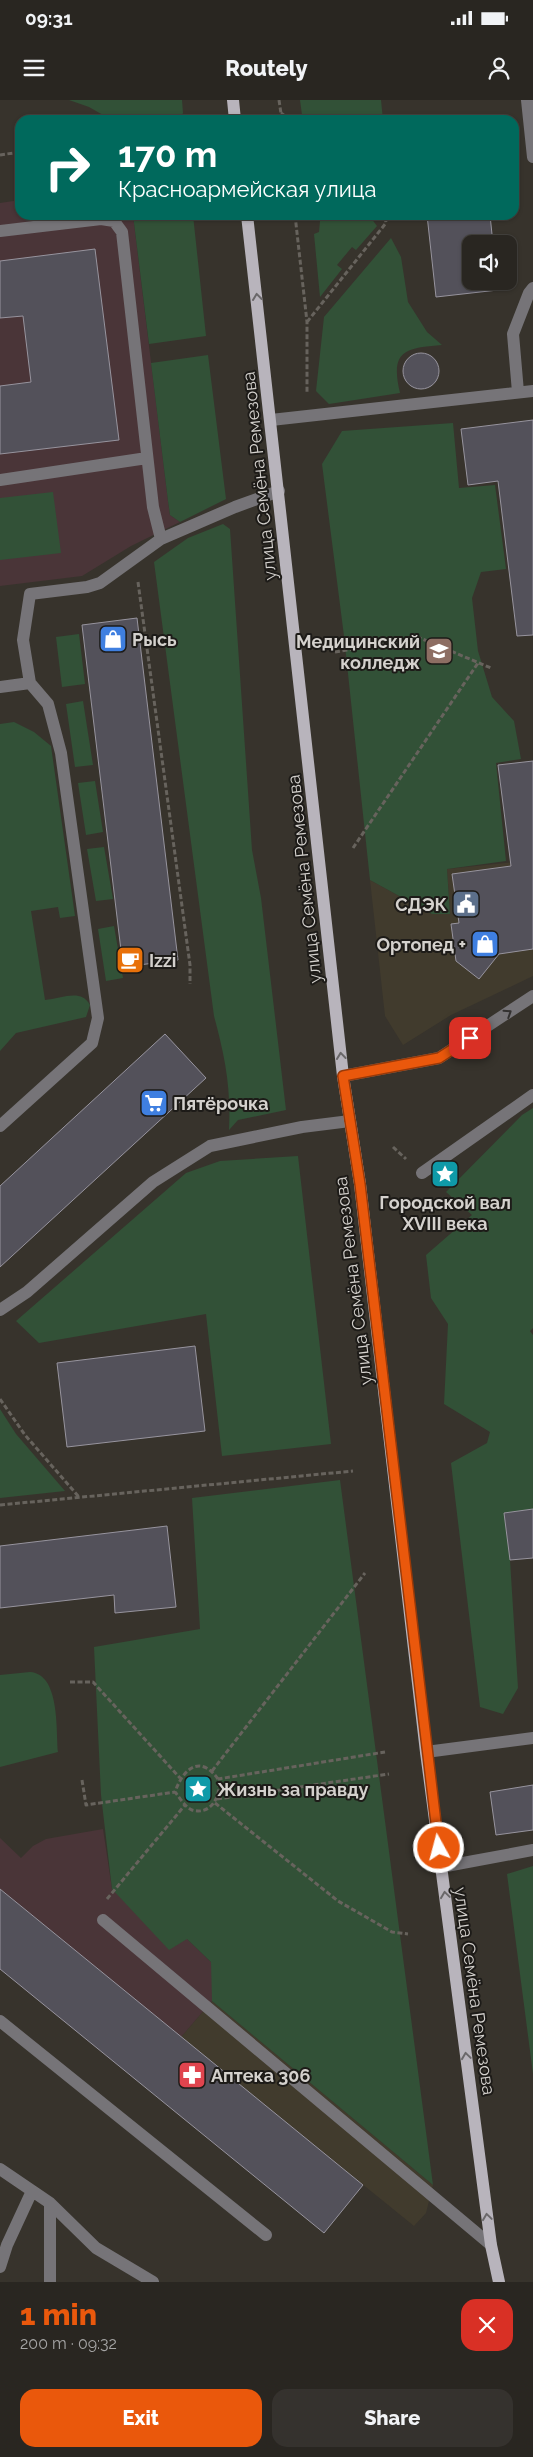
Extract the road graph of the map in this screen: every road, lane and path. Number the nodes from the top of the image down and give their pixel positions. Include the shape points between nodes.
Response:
1 (233, 100) edge
2 (279, 100) edge
3 (527, 100) edge
4 (281, 113) joint
5 (234, 115) edge
6 (284, 115) edge
7 (15, 153) edge
8 (0, 155) edge
9 (533, 157) edge
10 (93, 220) edge
11 (108, 220) edge
12 (248, 220) edge
13 (296, 220) edge
14 (386, 220) edge
15 (0, 231) edge
16 (533, 288) edge
17 (307, 322) junction
18 (533, 391) edge
19 (518, 392) junction
20 (307, 401) dead end
21 (272, 420) junction
22 (147, 458) junction
23 (0, 480) edge
24 (279, 491) junction
25 (161, 539) junction
26 (134, 557) junction
27 (335, 652) dead end
28 (478, 663) junction
29 (491, 668) dead end
30 (30, 683) junction
31 (0, 687) edge
32 (353, 848) dead end
33 (190, 984) dead end
34 (533, 996) edge
35 (343, 1076) junction
36 (533, 1095) edge
37 (350, 1121) junction
38 (0, 1126) edge
39 (422, 1172) dead end
40 (0, 1310) edge
41 (0, 1398) edge
42 (353, 1471) dead end
43 (79, 1497) junction
44 (0, 1505) edge
45 (365, 1572) dead end
46 (70, 1682) dead end
47 (533, 1738) edge
48 (385, 1752) dead end
49 (426, 1752) junction
50 (212, 1771) junction
51 (389, 1774) dead end
52 (180, 1778) junction
53 (218, 1779) junction
54 (82, 1780) dead end
55 (175, 1792) junction
56 (217, 1799) junction
57 (215, 1803) junction
58 (185, 1805) junction
59 (533, 1850) edge
60 (441, 1867) junction
61 (101, 1907) dead end
62 (103, 1920) dead end
63 (408, 1934) dead end
64 (0, 2021) edge
65 (0, 2170) edge
66 (32, 2192) junction
67 (50, 2204) junction
68 (266, 2235) dead end
69 (491, 2245) junction
70 (0, 2267) edge
71 (50, 2282) edge
72 (153, 2282) edge
73 (499, 2282) edge

1 - 5 main road
2 - 4 path
3 - 9 street
4 - 6 path
7 - 8 path
10 - 15 street
11 - 22 street via 114,221 122,232
21 -> 12 main road, улица Семёна Ремезова
13 - 17 path
14 - 17 path via 386,224
16 - 19 street via 513,334
17 - 20 path
18 - 19 street
19 - 21 street
21 - 24 main road, улица Семёна Ремезова
22 - 23 street
22 - 25 street via 154,520
24 - 25 street via 235,506
35 -> 24 main road, улица Семёна Ремезова
25 - 26 street
26 - 30 street via 100,583 30,594 23,640
26 - 33 path
27 - 28 path via 420,638
28 - 29 path
28 - 32 path
30 - 31 street
30 - 38 street via 48,704 61,753 98,1018 92,1043
35 -> 34 street via 439,1058
35 - 37 main road, улица Семёна Ремезова
36 - 39 street
37 - 40 street via 302,1127 210,1146 152,1182 28,1292
37 - 49 main road, улица Семёна Ремезова
41 - 43 path via 25,1435
42 - 43 path
43 - 44 path
45 - 50 path
46 - 52 path via 93,1682
47 - 49 street
48 - 53 path
49 - 60 main road, улица Семёна Ремезова
50 - 52 path via 200,1766 187,1769
50 - 53 path
51 - 56 path
52 - 55 path
53 - 56 path
54 - 55 path via 86,1805
55 - 58 path
56 - 57 path
57 - 58 path via 203,1810 192,1810
57 - 63 path via 338,1901 392,1932
58 - 61 path
59 - 60 street
69 -> 60 main road, улица Семёна Ремезова
62 - 69 street
64 - 68 street
65 - 66 street
66 - 67 street
66 - 70 street
67 - 71 street
67 - 72 street via 96,2248
69 - 73 main road, улица Семёна Ремезова

